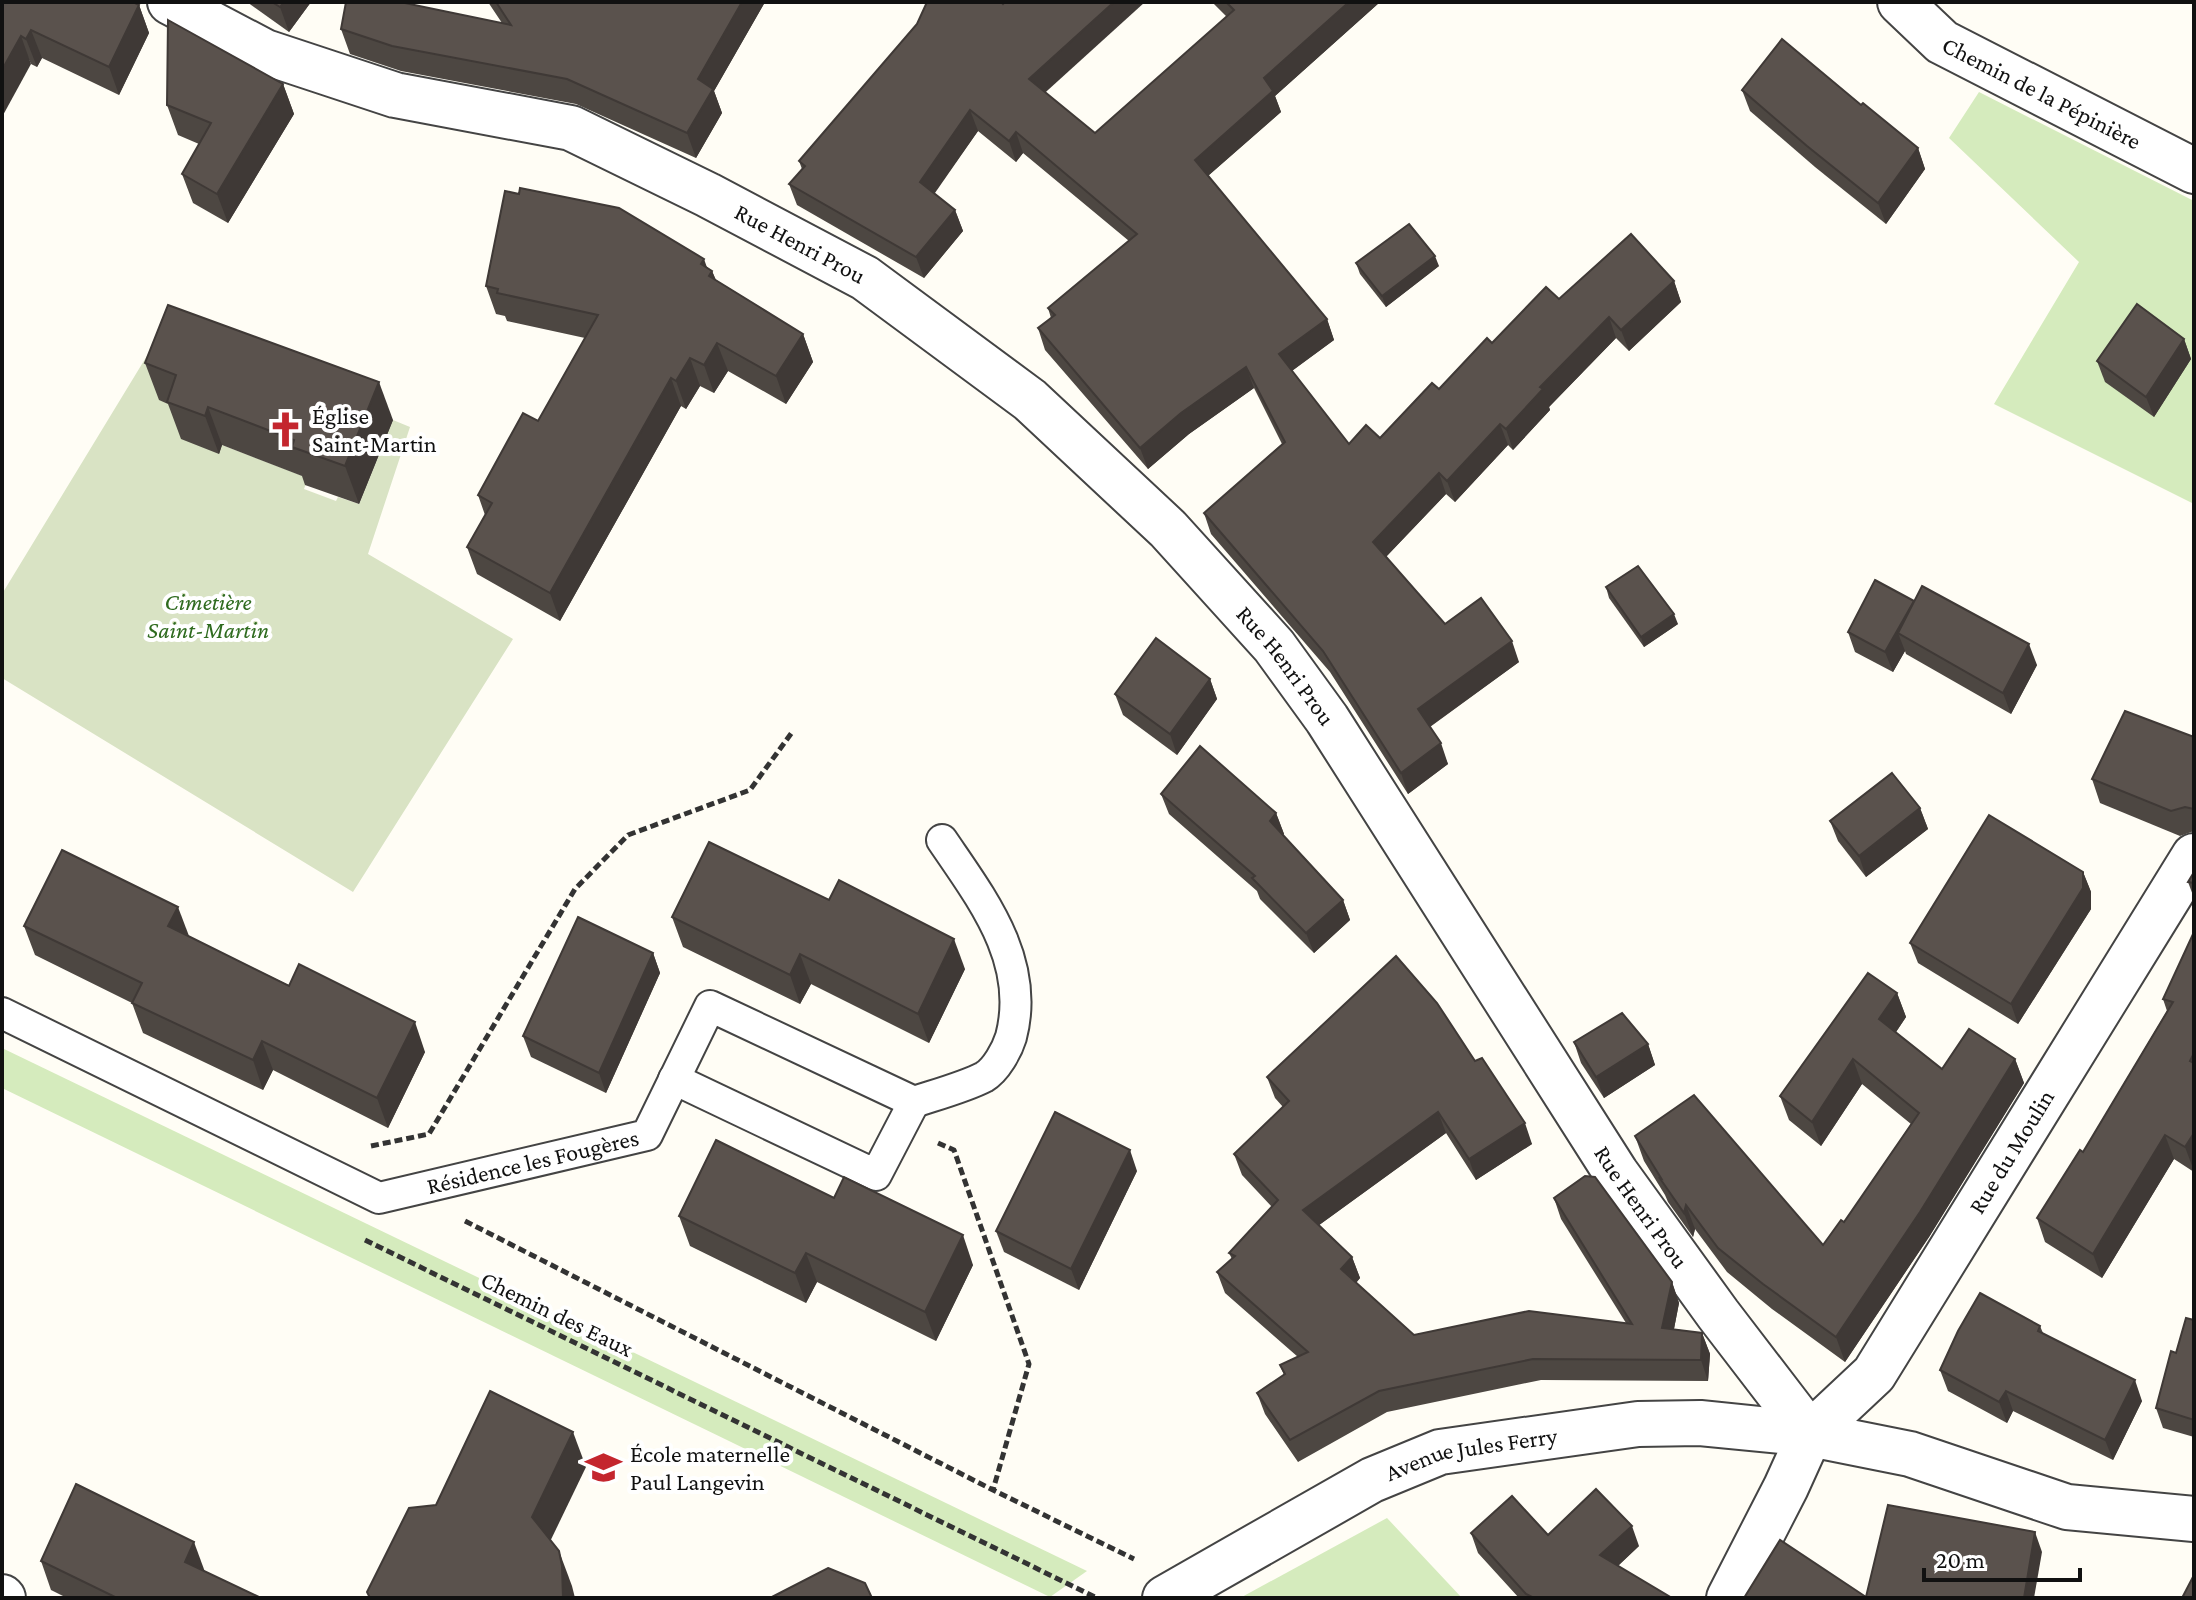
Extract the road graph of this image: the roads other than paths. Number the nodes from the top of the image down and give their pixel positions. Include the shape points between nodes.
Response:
1 (170, 2) edge
2 (1900, 2) edge
3 (2194, 171) edge
4 (942, 840) dead end
5 (2194, 856) edge
6 (2, 1013) edge
7 (674, 1079) junction
8 (908, 1114) junction
9 (1810, 1434) junction
10 (2194, 1519) edge
11 (1154, 1582) edge
12 (1729, 1598) edge

1 - 9 street, Rue Henri Prou via 265,52 383,91 571,128 865,278 1030,400 1168,529 1274,646 1327,719 1616,1173
2 - 3 street, Chemin de la Pépinière via 1942,42
4 - 8 lane via 993,915 1014,972 1015,1021 1008,1049 986,1076
5 - 9 street, Rue du Moulin via 1874,1374
6 - 7 lane, Résidence les Fougères via 379,1198 647,1135
7 - 8 lane via 876,1175
7 - 8 lane, Résidence les Fougères via 710,1006
9 - 10 street via 1910,1454 2067,1507
9 - 11 street, Avenue Jules Ferry via 1700,1423 1638,1424 1440,1452
9 - 12 street

